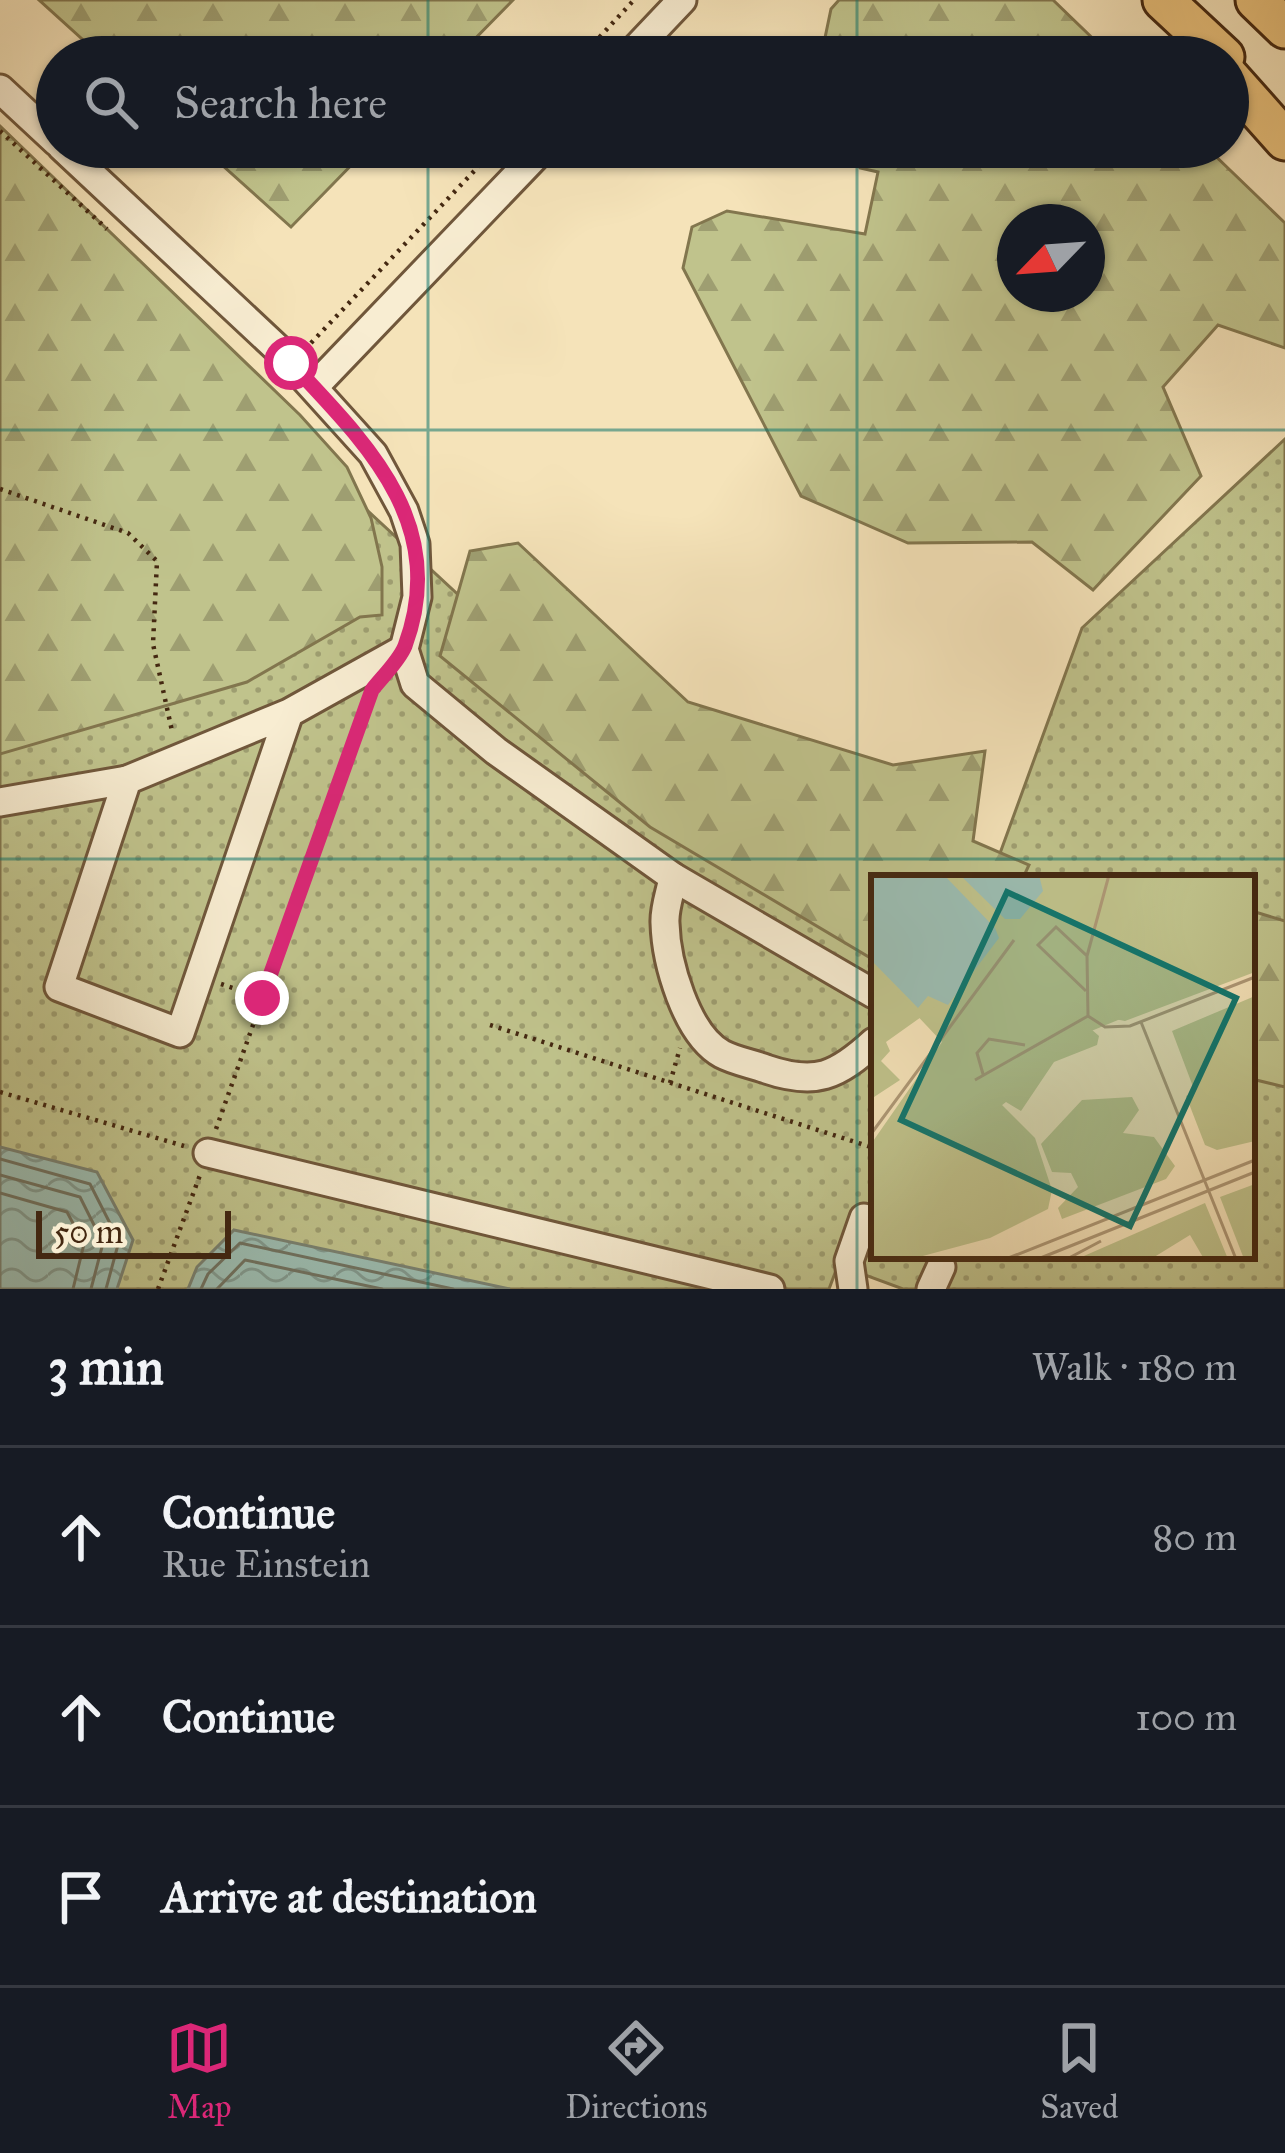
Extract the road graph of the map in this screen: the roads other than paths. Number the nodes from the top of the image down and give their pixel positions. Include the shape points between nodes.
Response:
1 (682, 0) edge
2 (1162, 0) edge
3 (1256, 0) edge
4 (1273, 0) edge
5 (1285, 9) edge
6 (1285, 28) edge
7 (648, 36) edge
8 (1194, 36) edge
9 (1201, 36) edge
10 (1249, 80) edge
11 (0, 89) edge
12 (1249, 100) edge
13 (1285, 114) edge
14 (36, 123) edge
15 (1285, 140) edge
16 (83, 168) edge
17 (524, 168) edge
18 (314, 388) junction
19 (404, 649) junction
20 (289, 713) junction
21 (127, 780) junction
22 (0, 802) edge
23 (674, 877) junction
24 (871, 992) edge
25 (871, 1045) edge
26 (208, 1153) road end
27 (864, 1217) dead end
28 (770, 1289) edge
29 (853, 1289) edge

1 - 7 street
2 - 8 highway
2 - 9 highway
3 - 6 highway
4 - 5 highway
10 - 13 highway
11 - 14 street
12 - 15 highway
16 - 18 street
17 - 18 street
18 - 19 street via 373,454 411,528 417,597
19 - 20 street
19 - 23 street via 415,684 429,698
20 - 21 street
20 - 21 street via 180,1033 58,987
21 - 22 street
23 - 24 street
23 - 25 street via 664,921 674,974 689,1019 722,1054 812,1079 845,1068
26 - 28 street
27 - 29 street via 850,1261

